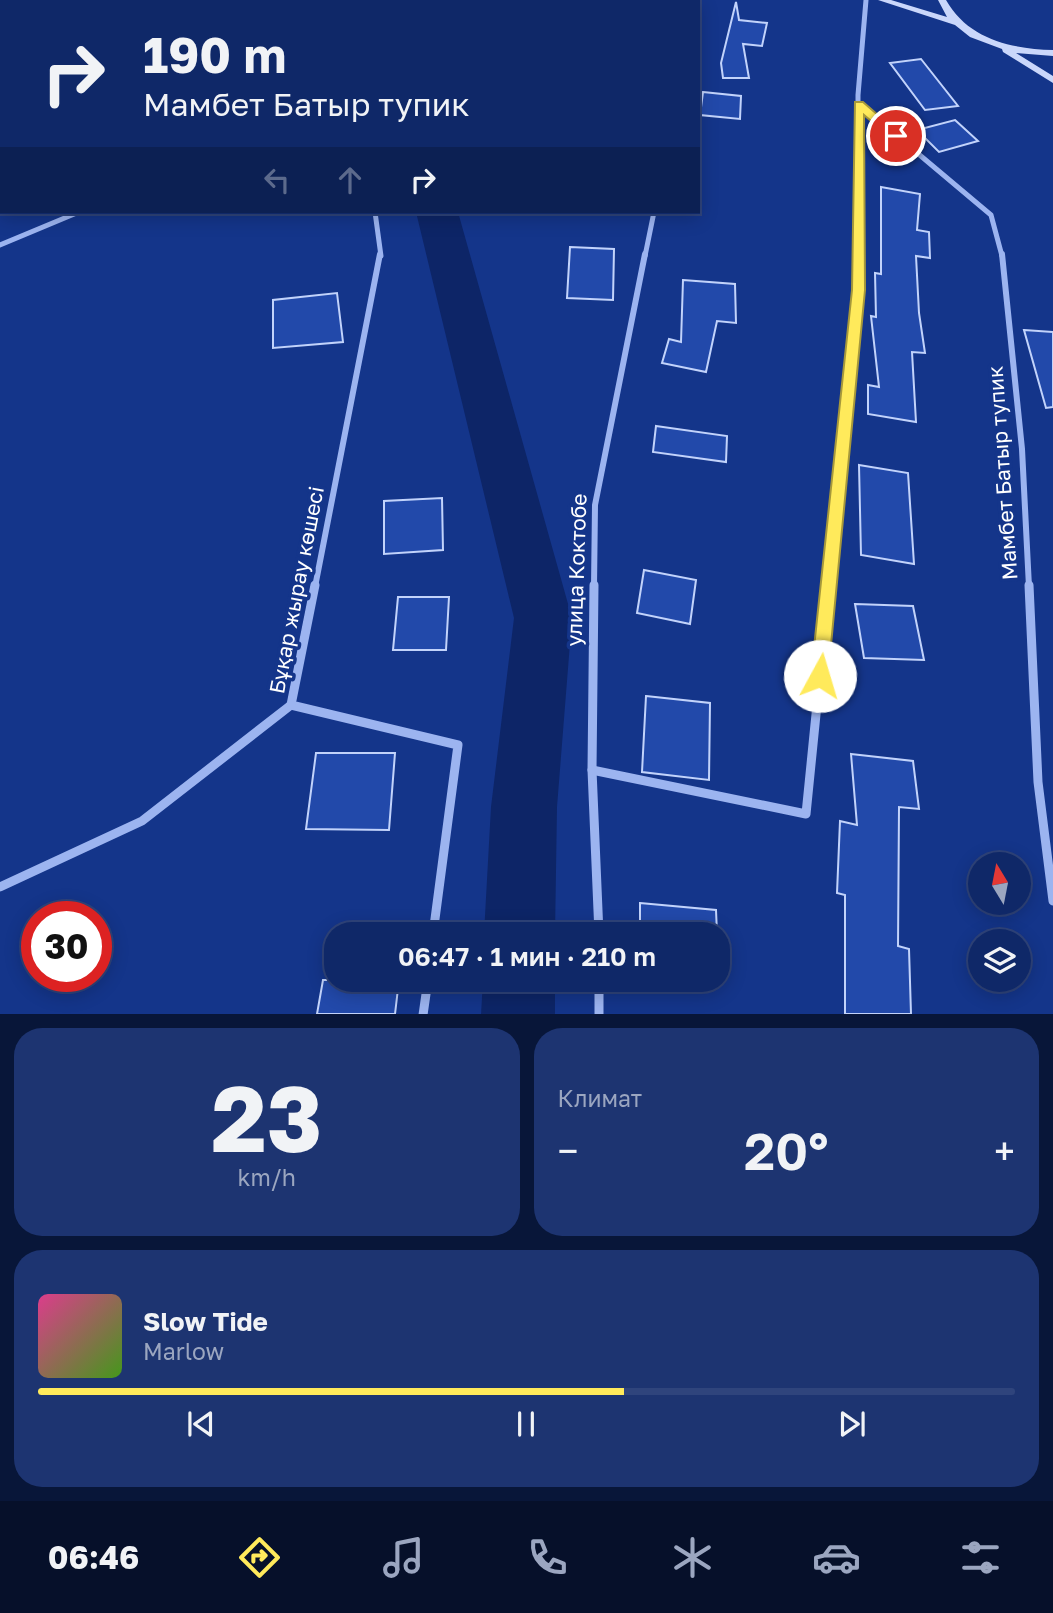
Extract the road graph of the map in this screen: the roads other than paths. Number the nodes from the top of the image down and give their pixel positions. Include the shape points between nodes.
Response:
1 (866, 0) edge
2 (883, 0) edge
3 (942, 0) edge
4 (956, 22) junction
5 (995, 44) junction
6 (1053, 52) edge
7 (1053, 80) edge
8 (859, 104) junction
9 (74, 214) edge
10 (375, 214) edge
11 (654, 214) edge
12 (0, 245) edge
13 (291, 705) junction
14 (592, 770) junction
15 (0, 887) edge
16 (1053, 901) edge
17 (435, 922) edge
18 (598, 922) edge
19 (426, 992) edge
20 (599, 992) edge
21 (423, 1014) edge
22 (599, 1014) edge

1 - 8 street
2 - 4 main road
3 - 4 main road
4 - 5 main road
5 - 6 main road
5 - 7 main road
8 - 14 street via 858,290 806,814
8 - 16 street, Мамбет Батыр тупик via 991,215 1001,248 1022,449 1038,782
9 - 12 street
10 - 13 street, Бұқар жырау көшесі via 381,260
11 - 14 street, улица Коктобе via 595,505
13 - 15 street via 142,821
13 - 17 street, Бұқар жырау көшесі via 458,745
14 - 18 street, улица Коктобе
19 - 21 street
20 - 22 street

